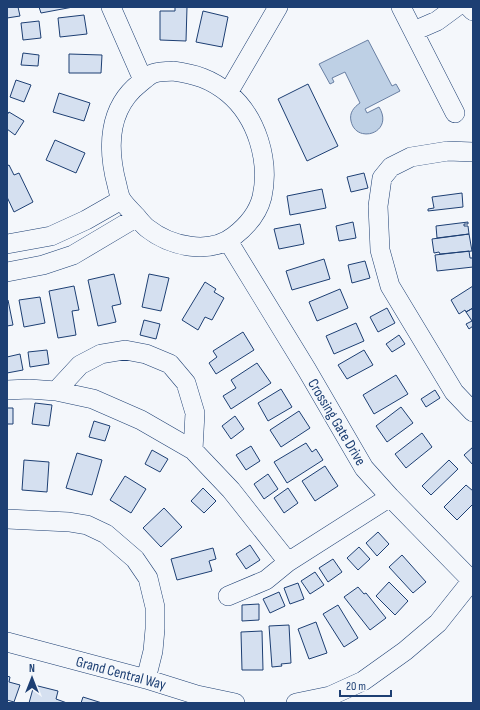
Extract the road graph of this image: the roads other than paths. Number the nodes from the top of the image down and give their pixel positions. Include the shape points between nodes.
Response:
1 (111, 7) edge
2 (278, 7) edge
3 (401, 7) edge
4 (456, 7) edge
5 (469, 7) edge
6 (473, 11) edge
7 (414, 31) junction
8 (143, 80) junction
9 (228, 93) junction
10 (455, 113) dead end
11 (473, 152) edge
12 (122, 200) junction
13 (137, 217) junction
14 (228, 241) junction
15 (7, 244) edge
16 (7, 272) edge
17 (7, 390) edge
18 (56, 391) junction
19 (473, 412) edge
20 (193, 450) junction
21 (390, 497) junction
22 (7, 519) edge
23 (288, 562) junction
24 (472, 581) edge
25 (228, 596) dead end
26 (7, 642) edge
27 (146, 679) junction
28 (235, 703) edge
29 (296, 703) edge

1 - 8 street
2 - 9 street
3 - 7 street
4 - 7 street via 438,21
5 - 6 street
7 - 10 street
8 - 9 street via 153,73 173,71 194,74 211,81
8 - 12 street via 133,88 119,107 112,130 114,175
9 - 14 street via 243,107 254,126 260,144 263,179 262,198 254,215 245,228
11 - 19 street via 448,151 411,157 391,167 382,178 378,206 380,250 390,286 454,392
12 - 13 street
12 - 15 street via 51,236
13 - 14 street via 147,228 177,244 196,247 213,246
13 - 16 street via 73,255 43,265
14 - 21 street, Crossing Gate Drive via 364,468
17 - 18 street
18 - 20 street via 93,399 141,420
18 - 20 street via 80,365 101,354 125,350 146,354 170,364 186,383 195,413
20 - 23 street via 231,490
21 - 23 street
21 - 24 street, Crossing Gate Drive
22 - 27 street via 86,525 106,534 136,559 148,578 155,607 153,651
23 - 25 street via 266,580
24 - 29 street via 438,623 363,681 330,696
26 - 27 street, Grand Central Way
27 - 28 street, Grand Central Way via 197,695

